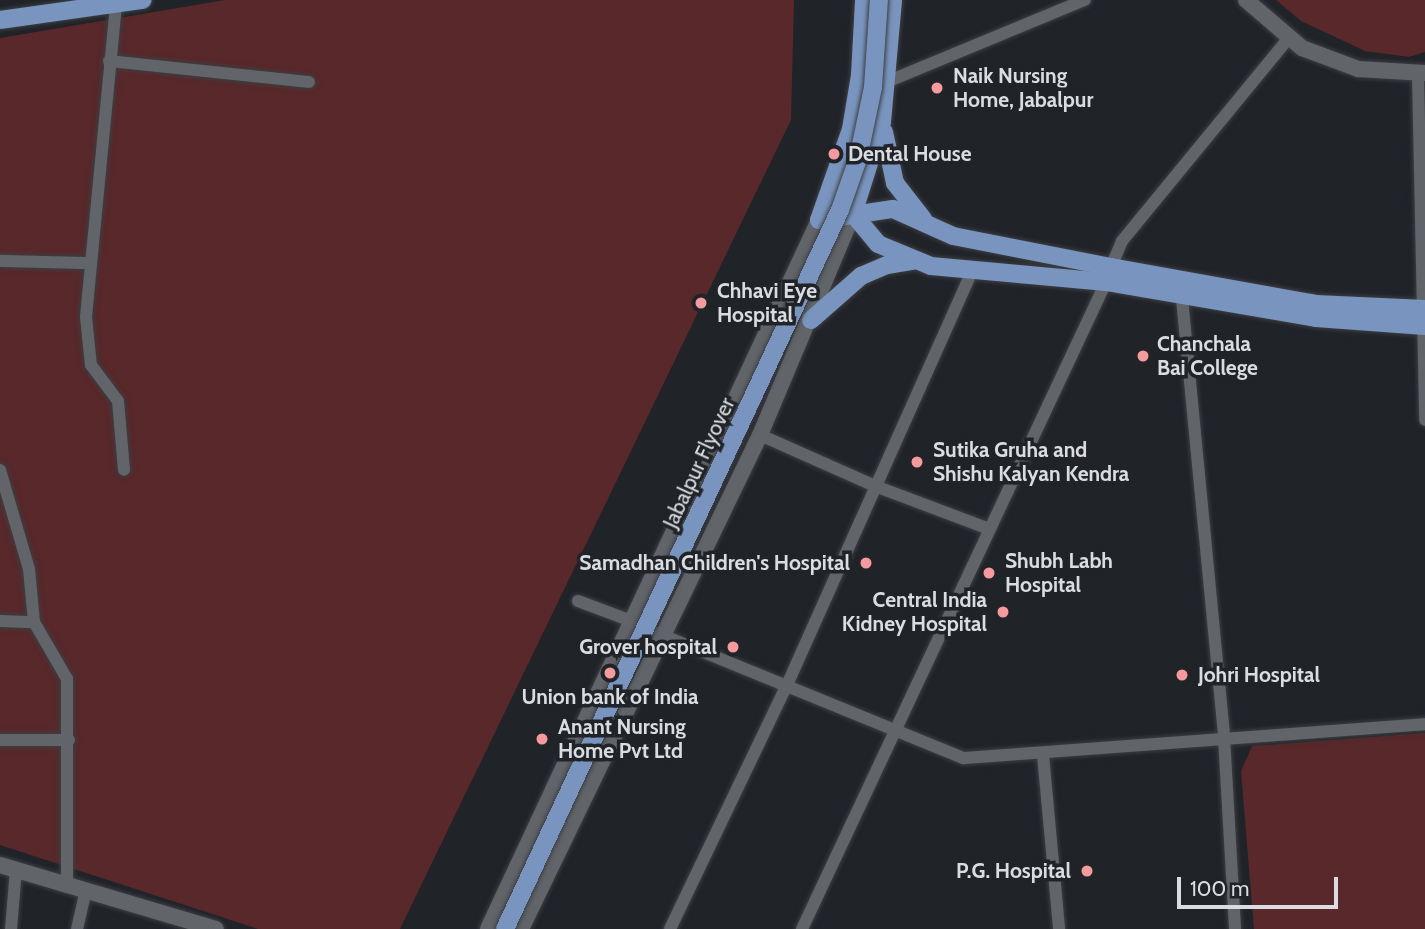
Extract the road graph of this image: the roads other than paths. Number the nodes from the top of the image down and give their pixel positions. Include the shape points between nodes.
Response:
1 (71, 0) edge
2 (143, 0) edge
3 (864, 0) edge
4 (879, 0) edge
5 (893, 0) edge
6 (1085, 0) edge
7 (1246, 0) edge
8 (116, 5) junction
9 (0, 10) edge
10 (0, 20) edge
11 (1289, 38) junction
12 (109, 61) junction
13 (1421, 73) edge
14 (889, 81) junction
15 (309, 82) dead end
16 (882, 122) junction
17 (836, 180) junction
18 (853, 214) junction
19 (819, 220) junction
20 (924, 220) junction
21 (0, 261) edge
22 (917, 261) junction
23 (88, 262) junction
24 (973, 270) junction
25 (1108, 274) junction
26 (1181, 287) junction
27 (1422, 318) edge
28 (811, 320) junction
29 (1425, 420) edge
30 (760, 435) junction
31 (0, 470) edge
32 (124, 470) dead end
33 (875, 486) junction
34 (987, 528) junction
35 (578, 601) dead end
36 (632, 620) junction
37 (0, 621) edge
38 (34, 622) junction
39 (662, 635) junction
40 (787, 685) junction
41 (1425, 724) edge
42 (894, 729) junction
43 (1224, 737) junction
44 (0, 740) edge
45 (69, 740) junction
46 (1043, 755) junction
47 (8, 867) edge
48 (67, 887) junction
49 (85, 893) junction
50 (181, 925) edge
51 (11, 929) edge
52 (77, 929) edge
53 (216, 929) edge
54 (488, 929) edge
55 (505, 929) edge
56 (521, 929) edge
57 (670, 929) edge
58 (802, 929) edge
59 (1059, 929) edge
60 (1235, 929) edge

1 - 9 main road
2 - 8 main road
3 - 17 main road via 860,75
4 - 55 main road, Jabalpur Flyover, bridge via 873,87 858,159 840,209
5 - 14 main road
6 - 14 street
7 - 11 street
8 - 10 main road
8 - 12 street
11 - 13 street via 1302,48 1358,69
11 - 25 street via 1122,241
12 - 15 street
12 - 23 street
13 - 27 street
14 - 16 main road
16 - 18 main road
16 - 20 main road via 895,183
17 - 18 main road
17 - 19 main road
18 - 19 main road
18 - 20 main road via 893,209
18 - 22 main road via 878,244
18 - 28 street
19 - 36 street
20 - 25 main road via 953,236
21 - 23 street
22 - 24 main road
22 - 28 main road via 887,265 861,276
23 - 32 street via 88,358 118,401
24 - 25 main road
24 - 33 street
25 - 26 main road
25 - 34 street
26 - 27 main road via 1317,318
26 - 43 street
27 - 29 street
28 - 30 street
30 - 33 street
30 - 39 street
31 - 38 street via 27,559
33 - 34 street
33 - 40 street
34 - 42 street
35 - 36 street
36 - 39 street
36 - 54 street
37 - 38 street
38 - 45 street via 67,679
39 - 40 street
39 - 56 street
40 - 42 street
40 - 57 street
41 - 43 street
42 - 46 street via 964,758
42 - 58 street
43 - 46 street
43 - 60 street
44 - 45 street
45 - 48 street
46 - 59 street
47 - 48 street
47 - 51 street
48 - 49 street
49 - 50 street
49 - 52 street
50 - 53 street

